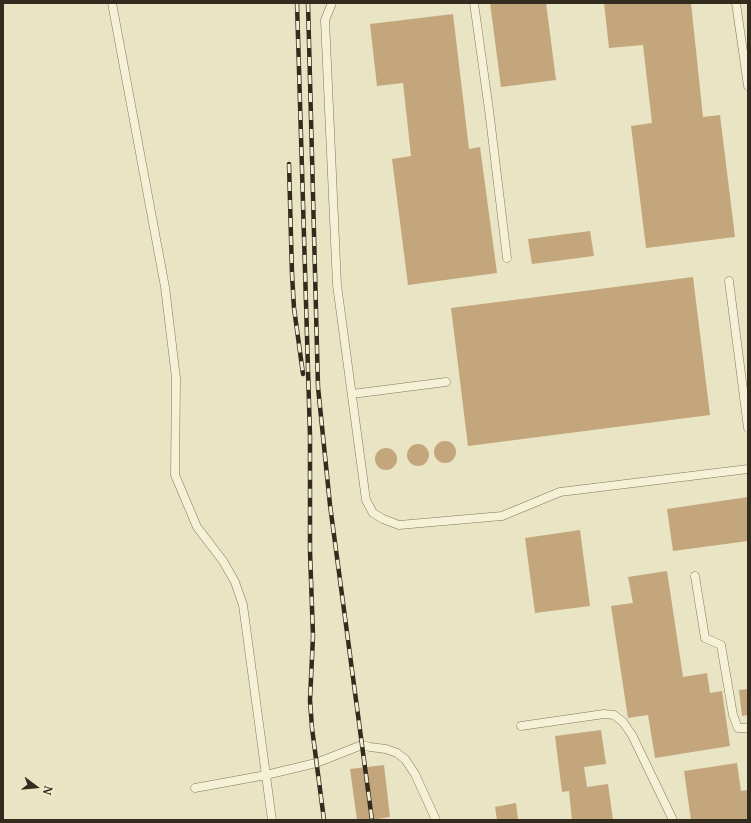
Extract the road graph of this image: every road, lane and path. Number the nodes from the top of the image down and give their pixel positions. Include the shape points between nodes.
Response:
1 (112, 3) edge
2 (332, 3) edge
3 (474, 3) edge
4 (736, 3) edge
5 (748, 86) edge
6 (507, 258) dead end
7 (729, 280) dead end
8 (446, 382) dead end
9 (352, 394) junction
10 (748, 428) edge
11 (748, 469) edge
12 (695, 576) dead end
13 (521, 726) dead end
14 (748, 728) edge
15 (266, 775) junction
16 (194, 788) dead end
17 (272, 820) edge
18 (436, 820) edge
19 (673, 820) edge

1 - 15 lane via 165,286 176,378 175,476 197,527 223,560 243,604
2 - 9 lane via 325,20 337,284
3 - 6 lane
4 - 5 lane
7 - 10 lane
8 - 9 lane
9 - 11 lane via 366,500 373,512 399,525 502,516 560,492
12 - 14 lane via 705,638 721,645 733,715 738,728
13 - 19 lane via 604,714 614,715 632,734
15 - 16 lane
15 - 17 lane
15 - 18 lane via 316,763 362,745 386,749 397,753 415,774

